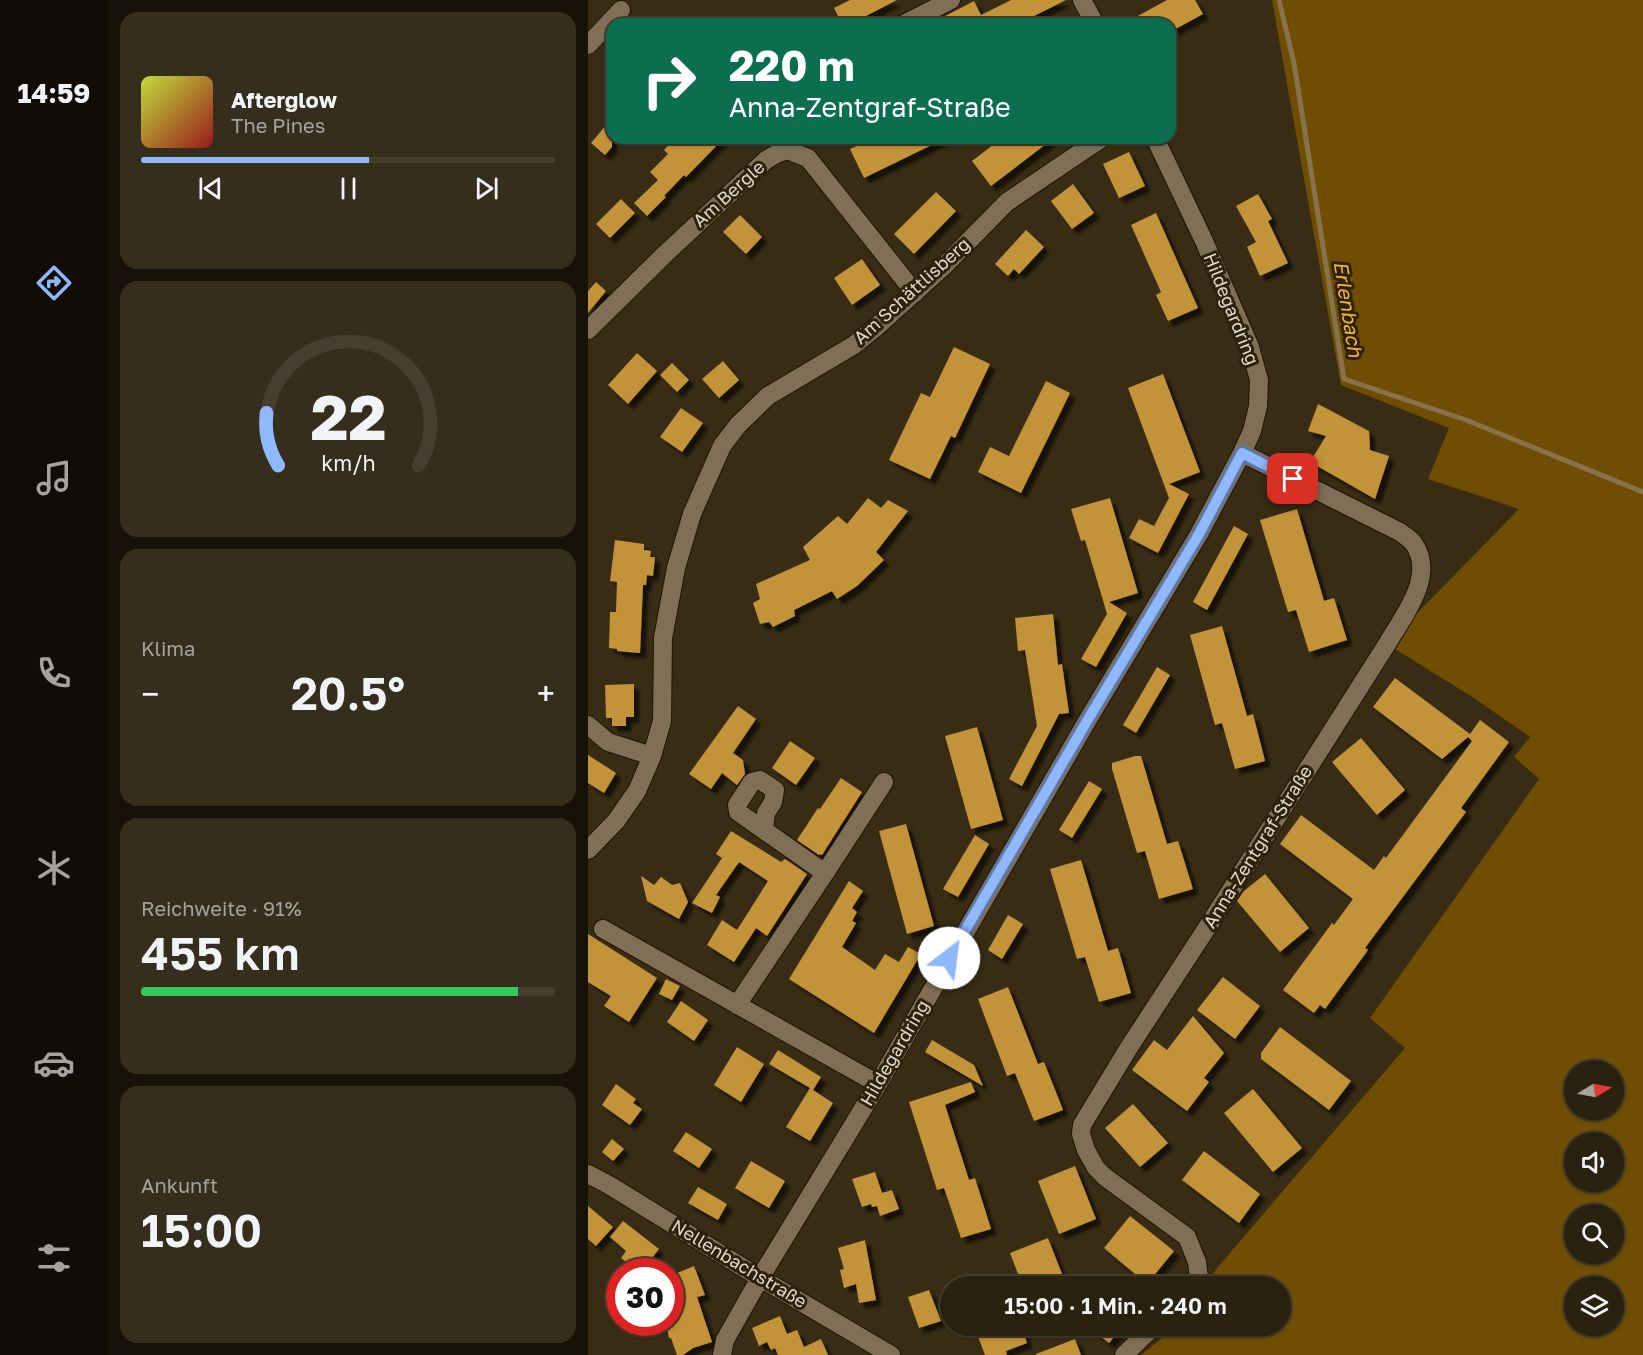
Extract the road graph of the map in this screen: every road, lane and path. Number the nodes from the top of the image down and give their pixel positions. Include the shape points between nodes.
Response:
1 (951, 0) edge
2 (1082, 0) edge
3 (621, 10) dead end
4 (613, 18) edge
5 (916, 18) edge
6 (1092, 18) edge
7 (606, 26) edge
8 (588, 45) edge
9 (1093, 144) edge
10 (1158, 144) edge
11 (915, 293) junction
12 (588, 330) edge
13 (1242, 453) junction
14 (588, 725) edge
15 (652, 756) junction
16 (884, 782) dead end
17 (764, 829) dead end
18 (588, 850) edge
19 (825, 873) junction
20 (603, 929) dead end
21 (736, 1005) junction
22 (878, 1084) junction
23 (588, 1174) edge
24 (1199, 1276) edge
25 (760, 1278) junction
26 (1144, 1336) edge
27 (722, 1355) edge
28 (891, 1355) edge
29 (1124, 1355) edge

1 - 5 street
2 - 6 street
3 - 4 street
7 - 8 street
9 - 11 street, Am Schättlisberg via 1007,202
10 - 13 street, Hildegardring via 1242,328 1259,380 1258,406
11 - 12 street, Am Bergle via 808,158 787,150 754,171
11 - 15 street, Am Schättlisberg via 854,345 768,396 722,446 692,514 676,568 663,638 662,721
13 - 22 street, Hildegardring via 1199,534
13 - 24 street, Anna-Zentgraf-Straße via 1400,532 1415,545 1422,569 1418,589 1392,636 1082,1125 1083,1143 1096,1168 1187,1237
14 - 15 street via 608,742
15 - 18 street, Am Schättlisberg via 638,791
16 - 19 street
17 - 19 street
19 - 21 street
20 - 21 street
21 - 22 street
22 - 25 street, Hildegardring
23 - 25 street, Nellenbachstraße
25 - 27 street, Hildegardring via 724,1340
25 - 28 street, Nellenbachstraße
26 - 29 street

